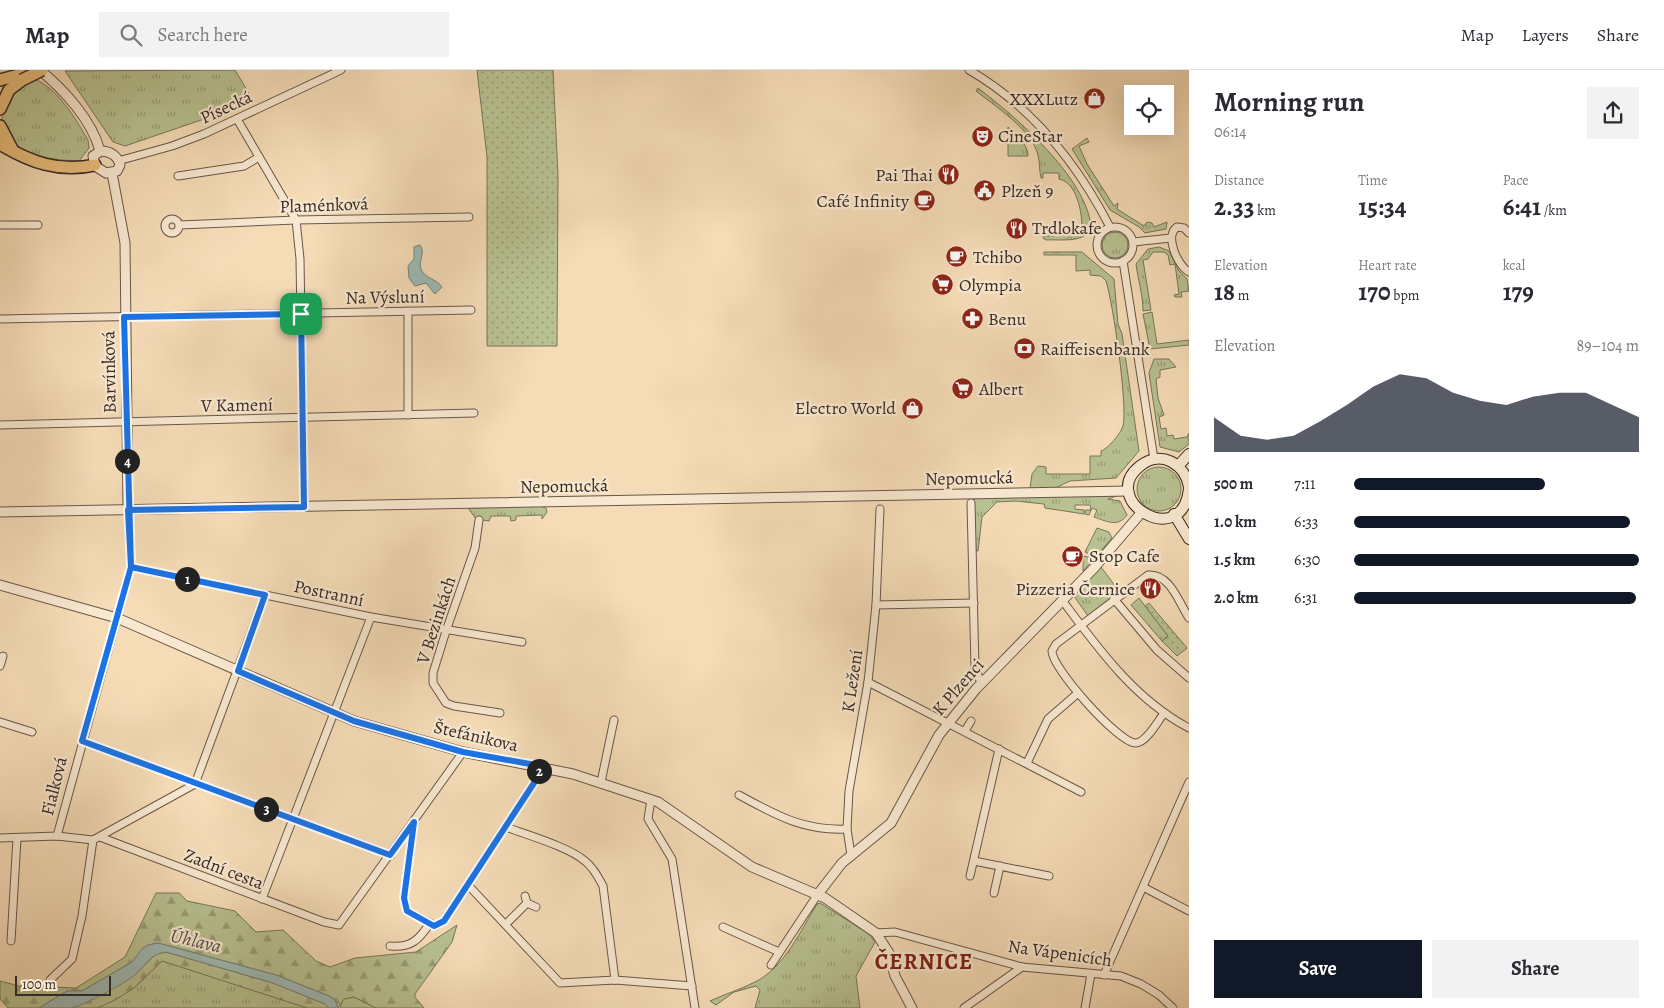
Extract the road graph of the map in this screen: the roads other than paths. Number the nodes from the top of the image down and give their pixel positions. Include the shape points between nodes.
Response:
1 (40, 70) edge
2 (341, 70) edge
3 (969, 70) edge
4 (20, 78) junction
5 (0, 80) edge
6 (0, 109) edge
7 (237, 119) junction
8 (0, 126) edge
9 (0, 144) edge
10 (100, 151) junction
11 (17, 154) junction
12 (259, 157) junction
13 (118, 161) junction
14 (94, 165) junction
15 (112, 174) junction
16 (178, 176) dead end
17 (469, 217) dead end
18 (296, 220) junction
19 (38, 225) dead end
20 (180, 225) dead end
21 (0, 226) edge
22 (1110, 227) junction
23 (1189, 233) edge
24 (1170, 238) junction
25 (1133, 242) junction
26 (1122, 262) junction
27 (1189, 272) edge
28 (471, 310) dead end
29 (408, 311) junction
30 (301, 314) junction
31 (124, 317) junction
32 (0, 319) edge
33 (474, 413) dead end
34 (408, 415) junction
35 (304, 418) junction
36 (126, 422) junction
37 (0, 425) edge
38 (1189, 454) edge
39 (1154, 459) junction
40 (1178, 466) junction
41 (1189, 488) edge
42 (1129, 491) junction
43 (971, 503) dead end
44 (304, 507) junction
45 (880, 509) dead end
46 (128, 510) junction
47 (0, 512) edge
48 (1141, 512) junction
49 (1174, 514) junction
50 (479, 520) dead end
51 (1189, 539) edge
52 (131, 567) junction
53 (0, 584) edge
54 (265, 595) junction
55 (1114, 599) junction
56 (1062, 600) junction
57 (974, 603) junction
58 (876, 605) junction
59 (371, 617) junction
60 (117, 618) junction
61 (1189, 618) edge
62 (1081, 625) junction
63 (446, 631) junction
64 (522, 642) dead end
65 (3, 656) dead end
66 (0, 666) edge
67 (238, 671) junction
68 (1189, 678) edge
69 (868, 682) junction
70 (981, 683) junction
71 (1078, 692) junction
72 (1164, 712) junction
73 (500, 713) dead end
74 (334, 714) junction
75 (614, 720) dead end
76 (0, 722) edge
77 (948, 722) junction
78 (971, 722) dead end
79 (1189, 728) edge
80 (965, 731) junction
81 (32, 732) dead end
82 (82, 741) junction
83 (999, 749) junction
84 (463, 752) junction
85 (1026, 763) junction
86 (541, 766) junction
87 (601, 782) junction
88 (1189, 782) edge
89 (195, 784) junction
90 (1082, 792) dead end
91 (739, 795) dead end
92 (651, 800) junction
93 (293, 819) junction
94 (414, 822) junction
95 (506, 827) junction
96 (847, 828) junction
97 (57, 836) junction
98 (0, 838) edge
99 (17, 838) junction
100 (96, 838) junction
101 (390, 855) junction
102 (851, 855) junction
103 (974, 861) junction
104 (1000, 866) junction
105 (970, 876) dead end
106 (1049, 876) dead end
107 (468, 885) junction
108 (1143, 887) junction
109 (994, 893) dead end
110 (818, 894) junction
111 (262, 899) junction
112 (536, 907) dead end
113 (1189, 911) edge
114 (430, 923) junction
115 (506, 924) junction
116 (722, 927) dead end
117 (876, 933) junction
118 (11, 941) dead end
119 (390, 946) dead end
120 (779, 952) junction
121 (771, 965) dead end
122 (1022, 967) junction
123 (1091, 974) junction
124 (1104, 975) junction
125 (50, 980) dead end
126 (615, 980) junction
127 (692, 986) junction
128 (695, 1008) edge
129 (912, 1008) edge
130 (964, 1008) edge
131 (1085, 1008) edge
132 (1173, 1008) edge

1 - 4 highway, bridge
1 - 10 street via 55,82 82,116
2 - 7 street, Písecká
3 - 22 street via 1006,93 1031,116 1074,166
4 - 5 highway
4 - 6 highway via 9,90
7 - 12 street
7 - 13 street, Písecká via 172,146
8 - 11 highway via 6,142
9 - 11 highway
10 - 13 street via 110,153
10 - 14 street via 93,156
11 - 14 highway via 54,167
12 - 16 street via 244,166
12 - 18 street
13 - 15 street via 119,169
14 - 15 street
15 - 31 street, Barvínková via 125,243
17 - 18 street, Plaménková
18 - 20 street, Plaménková
18 - 30 street
19 - 21 street
22 - 25 street via 1124,228
22 - 26 street via 1100,233 1098,252 1106,261
23 - 24 street via 1184,228 1177,228
24 - 25 street
24 - 27 street via 1182,266
25 - 26 street via 1131,254
26 - 39 street
28 - 29 street, Na Výsluní
29 - 30 street, Na Výsluní
29 - 34 street
30 - 31 street, Na Výsluní
30 - 35 street
31 - 32 street, Na Výsluní
31 - 36 street, Barvínková
33 - 34 street, V Kamení
34 - 35 street, V Kamení
35 - 36 street, V Kamení
35 - 44 street
36 - 37 street, V Kamení
36 - 46 street, Barvínková
38 - 40 main road
39 - 40 main road via 1171,461
39 - 42 main road via 1133,474
40 - 41 main road via 1184,472
41 - 49 main road via 1185,503
42 - 44 street, Nepomucká
42 - 48 main road
43 - 57 street
44 - 46 street, Nepomucká
45 - 58 street, K Ležení
46 - 47 street, Nepomucká
46 - 52 street, Fialková
48 - 49 main road via 1161,519
48 - 56 street, K Plzenci
49 - 51 main road
50 - 63 street, V Bezinkách via 475,548
52 - 54 street, Postranní
52 - 60 street, Fialková
53 - 60 street, Štefánikova
54 - 59 street, Postranní
54 - 67 street
55 - 61 street via 1142,578 1156,575 1168,583
55 - 62 street
55 - 68 street via 1157,650
56 - 62 street
56 - 70 street, K Plzenci
57 - 58 street
57 - 70 street via 975,668
58 - 69 street, K Ležení
59 - 63 street, Postranní
59 - 74 street
60 - 67 street, Štefánikova
60 - 82 street, Fialková
62 - 71 street via 1053,647 1052,655
62 - 72 street via 1123,677
63 - 64 street, Postranní
63 - 73 street, V Bezinkách via 434,673 438,692 446,703 454,706
65 - 66 street
67 - 74 street, Štefánikova
67 - 89 street
69 - 77 street
69 - 96 street, K Ležení via 849,791
70 - 77 street, K Plzenci
71 - 72 street via 1107,723 1132,743 1143,740
71 - 85 street via 1048,719
72 - 79 street
74 - 84 street, Štefánikova
74 - 93 street
75 - 87 street
76 - 81 street
77 - 80 street
77 - 102 street, K Plzenci via 897,814 880,834
78 - 80 street
80 - 83 street
82 - 89 street
82 - 97 street, Fialková
83 - 85 street
83 - 103 street
84 - 86 street, Štefánikova
84 - 94 street
85 - 90 street
86 - 87 street, Štefánikova
86 - 95 street
87 - 92 street, Štefánikova
88 - 108 street
89 - 93 street
89 - 100 street
91 - 96 street via 801,826 829,830
92 - 110 street, Štefánikova via 752,867
92 - 127 street via 648,819 672,858
93 - 101 street
93 - 111 street
94 - 101 street
94 - 114 street via 404,898 407,911
95 - 107 street
95 - 126 street via 585,860 596,873 603,886
96 - 102 street, K Ležení
97 - 99 street, Zadní cesta
97 - 100 street, Zadní cesta
98 - 99 street, Zadní cesta
99 - 118 street
100 - 111 street, Zadní cesta
100 - 125 street via 72,958
101 - 111 street, Zadní cesta via 339,925
102 - 110 street, K Plzenci
103 - 104 street
103 - 105 street
104 - 106 street
104 - 109 street
107 - 114 street via 444,921 434,926
107 - 115 street
108 - 113 street
108 - 124 street
110 - 117 street, Štefánikova
110 - 120 street
112 - 115 street via 526,899
114 - 119 street via 410,945
115 - 126 street via 560,983
116 - 120 street
117 - 122 street, Na Vápenicích via 894,932
117 - 129 street, Štefánikova via 889,953 895,976
120 - 121 street
122 - 123 street, Na Vápenicích
122 - 130 street
123 - 124 street, Na Vápenicích
123 - 131 street
124 - 132 street, Na Vápenicích via 1122,976 1141,984
126 - 127 street
127 - 128 street

